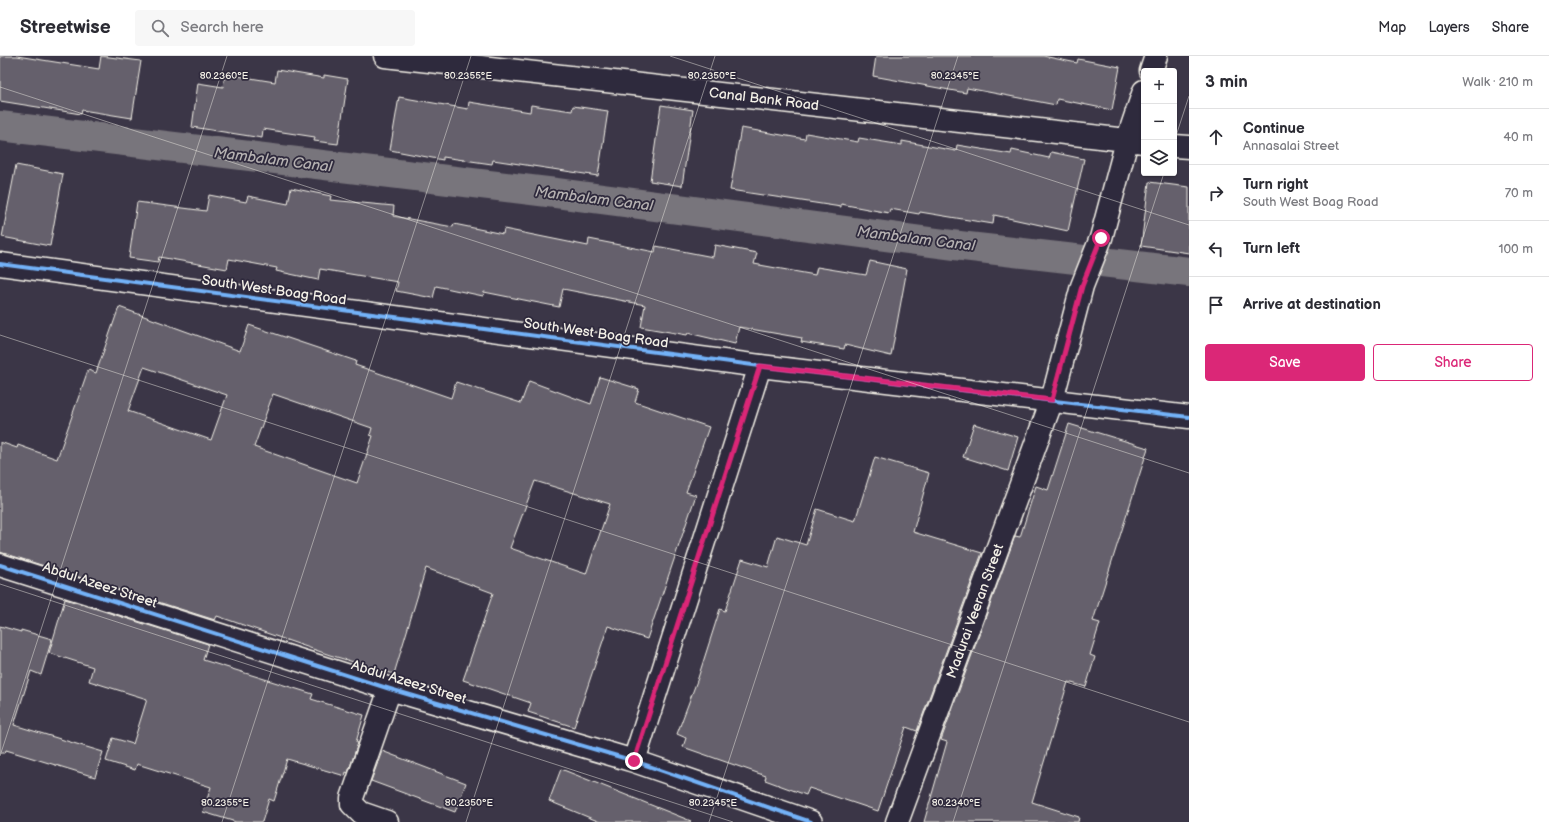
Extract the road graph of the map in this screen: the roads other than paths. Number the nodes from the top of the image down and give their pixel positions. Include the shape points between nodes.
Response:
1 (385, 56) edge
2 (1156, 56) edge
3 (425, 58) edge
4 (1152, 68) edge
5 (1142, 104) edge
6 (1135, 142) edge
7 (1177, 146) edge
8 (1189, 147) edge
9 (0, 264) edge
10 (760, 366) junction
11 (1052, 400) junction
12 (1189, 418) edge
13 (0, 565) edge
14 (390, 689) junction
15 (634, 761) junction
16 (387, 822) edge
17 (811, 822) edge
18 (897, 822) edge

1 - 3 street, Canal Bank Road
2 - 4 street
3 - 6 street, Canal Bank Road
5 - 6 street, Madurai Veeran Street
6 - 11 street, Madurai Veeran Street via 1082,286
7 - 8 street
9 - 10 street, South West Boag Road
10 - 11 street, South West Boag Road
10 - 15 street
11 - 12 street, South West Boag Road
11 - 18 street, Madurai Veeran Street
13 - 14 street, Abdul Azeez Street
14 - 15 street, Abdul Azeez Street
14 - 16 street via 352,798 352,804 361,813
15 - 17 street, Abdul Azeez Street

